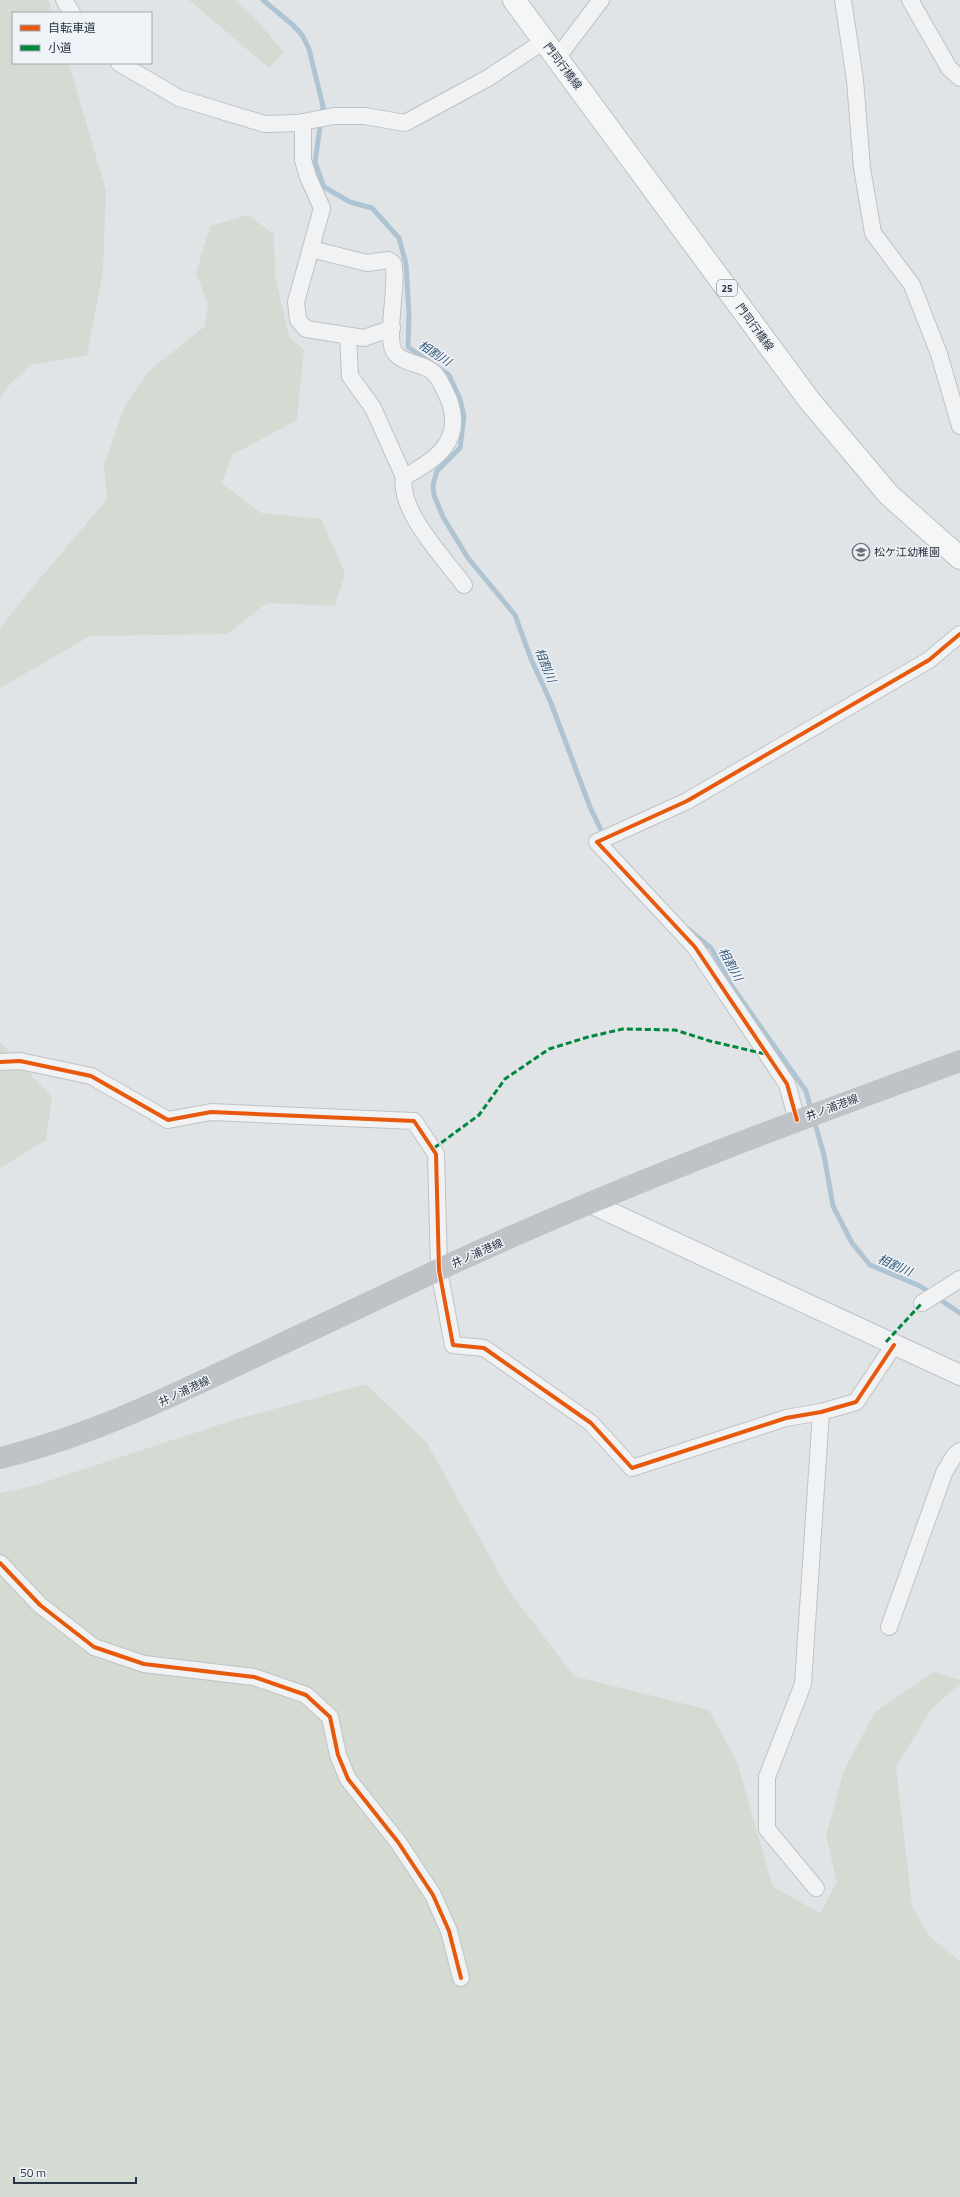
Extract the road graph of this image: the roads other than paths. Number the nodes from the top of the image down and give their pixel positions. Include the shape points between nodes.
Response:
1 (64, 0) edge
2 (514, 0) edge
3 (601, 0) edge
4 (843, 0) edge
5 (910, 0) edge
6 (71, 12) edge
7 (544, 41) junction
8 (557, 58) junction
9 (121, 64) edge
10 (960, 78) edge
11 (304, 122) junction
12 (311, 249) junction
13 (392, 328) junction
14 (348, 336) junction
15 (960, 426) edge
16 (404, 477) junction
17 (960, 558) edge
18 (464, 585) dead end
19 (960, 634) edge
20 (960, 1061) edge
21 (0, 1062) edge
22 (797, 1120) junction
23 (590, 1203) junction
24 (439, 1270) junction
25 (960, 1279) edge
26 (922, 1303) dead end
27 (894, 1346) junction
28 (960, 1374) edge
29 (821, 1412) junction
30 (960, 1451) edge
31 (0, 1458) edge
32 (0, 1563) edge
33 (889, 1627) dead end
34 (816, 1888) dead end
35 (461, 1978) dead end

1 - 6 street
2 - 7 main road, 門司行橋線 / 25
3 - 8 street
4 - 15 street via 855,80 862,168 873,233 912,285 939,354
5 - 10 street via 949,68
7 - 8 main road, 門司行橋線 / 25
7 - 11 street via 488,78 405,123 365,116 334,116
8 - 17 main road, 門司行橋線 / 25 via 809,400 889,495
9 - 11 street via 179,98 265,124
11 - 12 street via 303,160 322,208
12 - 13 street via 367,263 388,260 393,263 395,283
12 - 14 street via 296,302 298,320 306,330
13 - 14 street via 364,338
13 - 16 street via 391,341 394,353 404,360 421,364 434,373 445,390 454,422 450,439 430,463
14 - 16 street via 350,376 373,408
16 - 18 street via 402,487 410,510
19 - 22 street via 929,660 687,800 597,842 695,947 787,1084
20 - 22 main road, 井ノ浦港線
21 - 24 street via 20,1061 91,1076 168,1120 211,1112 414,1121 436,1154
22 - 23 main road, 井ノ浦港線
23 - 24 main road, 井ノ浦港線
23 - 27 street
24 - 29 street via 453,1345 484,1348 490,1352 591,1423 632,1468 786,1418
24 - 31 main road, 井ノ浦港線 via 137,1412 82,1433
25 - 26 street
27 - 28 street
27 - 29 street via 856,1402
29 - 34 street via 802,1684 767,1777 767,1829
30 - 33 street via 944,1473
32 - 35 street via 40,1606 94,1647 144,1664 254,1677 306,1695 330,1717 338,1755 348,1779 398,1842 434,1895 449,1931

